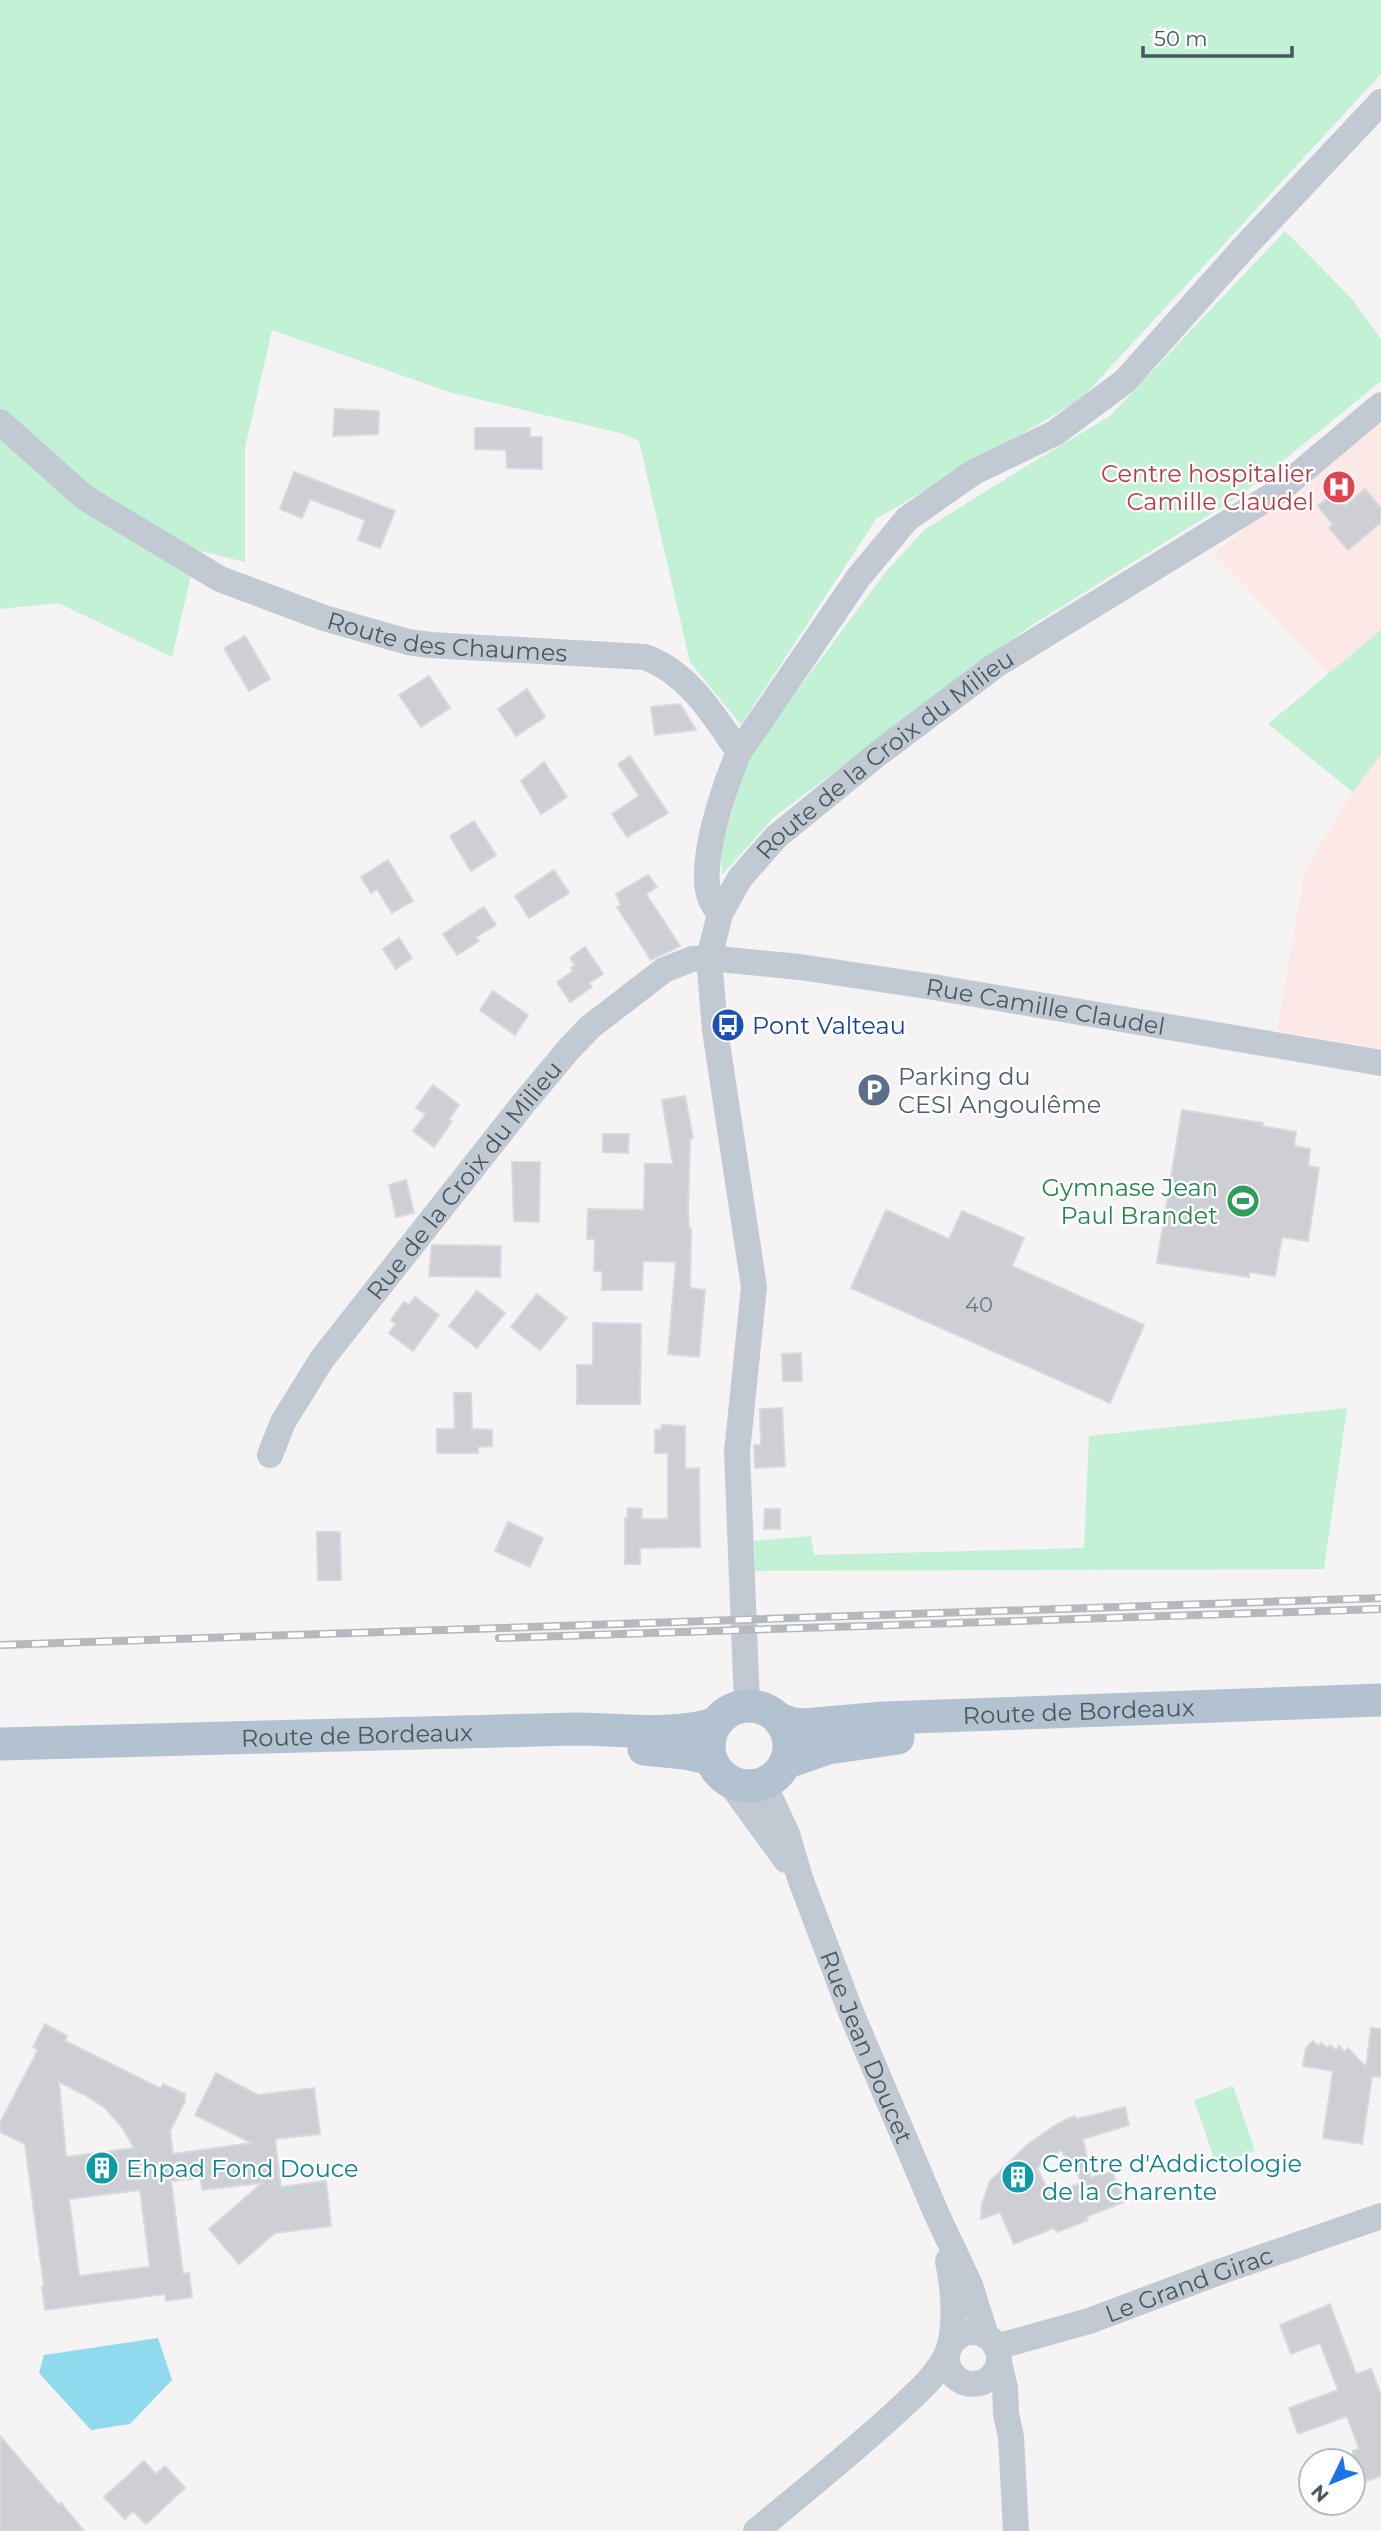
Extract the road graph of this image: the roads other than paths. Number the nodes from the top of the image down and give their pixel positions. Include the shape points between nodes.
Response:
1 (1381, 102) edge
2 (1381, 405) edge
3 (0, 422) edge
4 (739, 752) junction
5 (720, 914) junction
6 (709, 958) junction
7 (1381, 1063) edge
8 (270, 1455) dead end
9 (746, 1693) junction
10 (1381, 1700) edge
11 (779, 1718) junction
12 (1381, 1718) edge
13 (715, 1724) junction
14 (0, 1744) edge
15 (0, 1763) edge
16 (719, 1769) junction
17 (776, 1772) junction
18 (800, 1878) junction
19 (937, 2215) junction
20 (1381, 2216) edge
21 (994, 2348) junction
22 (949, 2350) junction
23 (970, 2383) junction
24 (1006, 2414) junction
25 (860, 2446) junction
26 (756, 2531) edge
27 (1016, 2531) edge

1 - 4 street via 1125,382 1055,433 974,472 907,519 858,578
2 - 5 street, Route de la Croix du Milieu via 1276,494 996,665 879,753 776,837 740,878
3 - 4 street, Route des Chaumes via 84,497 220,579 324,618 408,642 645,657 664,664 681,678
4 - 5 street via 706,857 710,899
5 - 6 street, Route de la Croix du Milieu
6 - 7 street, Rue Camille Claudel via 919,985
6 - 8 street, Rue de la Croix du Milieu via 692,958 664,970 569,1049 322,1359 283,1422
6 - 9 street, Route de la Croix du Milieu via 715,1030 754,1287 737,1452
9 - 11 main road
9 - 13 main road
10 - 11 main road, Route de Bordeaux via 884,1718 804,1725
11 - 17 main road via 789,1740
12 - 17 main road, Route de Bordeaux via 881,1739 828,1748
13 - 14 main road, Route de Bordeaux via 669,1731 575,1729
13 - 16 main road via 710,1735
15 - 16 main road, Route de Bordeaux via 631,1748 685,1753
16 - 17 main road via 747,1786
16 - 18 street, Rue Jean Doucet
17 - 18 street, Rue Jean Doucet via 766,1791 787,1834
18 - 19 street, Rue Jean Doucet
19 - 21 street, Rue Jean Doucet
19 - 22 street, Rue Jean Doucet via 955,2305
20 - 21 street, Le Grand Girac via 1089,2321
21 - 22 street via 970,2332 955,2340
21 - 23 street via 992,2376
21 - 24 street, Rue Jean Doucet via 1005,2388
22 - 23 street via 950,2370
22 - 25 street via 928,2382
23 - 24 street
23 - 25 street via 934,2396
24 - 27 street, Rue Jean Doucet
25 - 26 street

